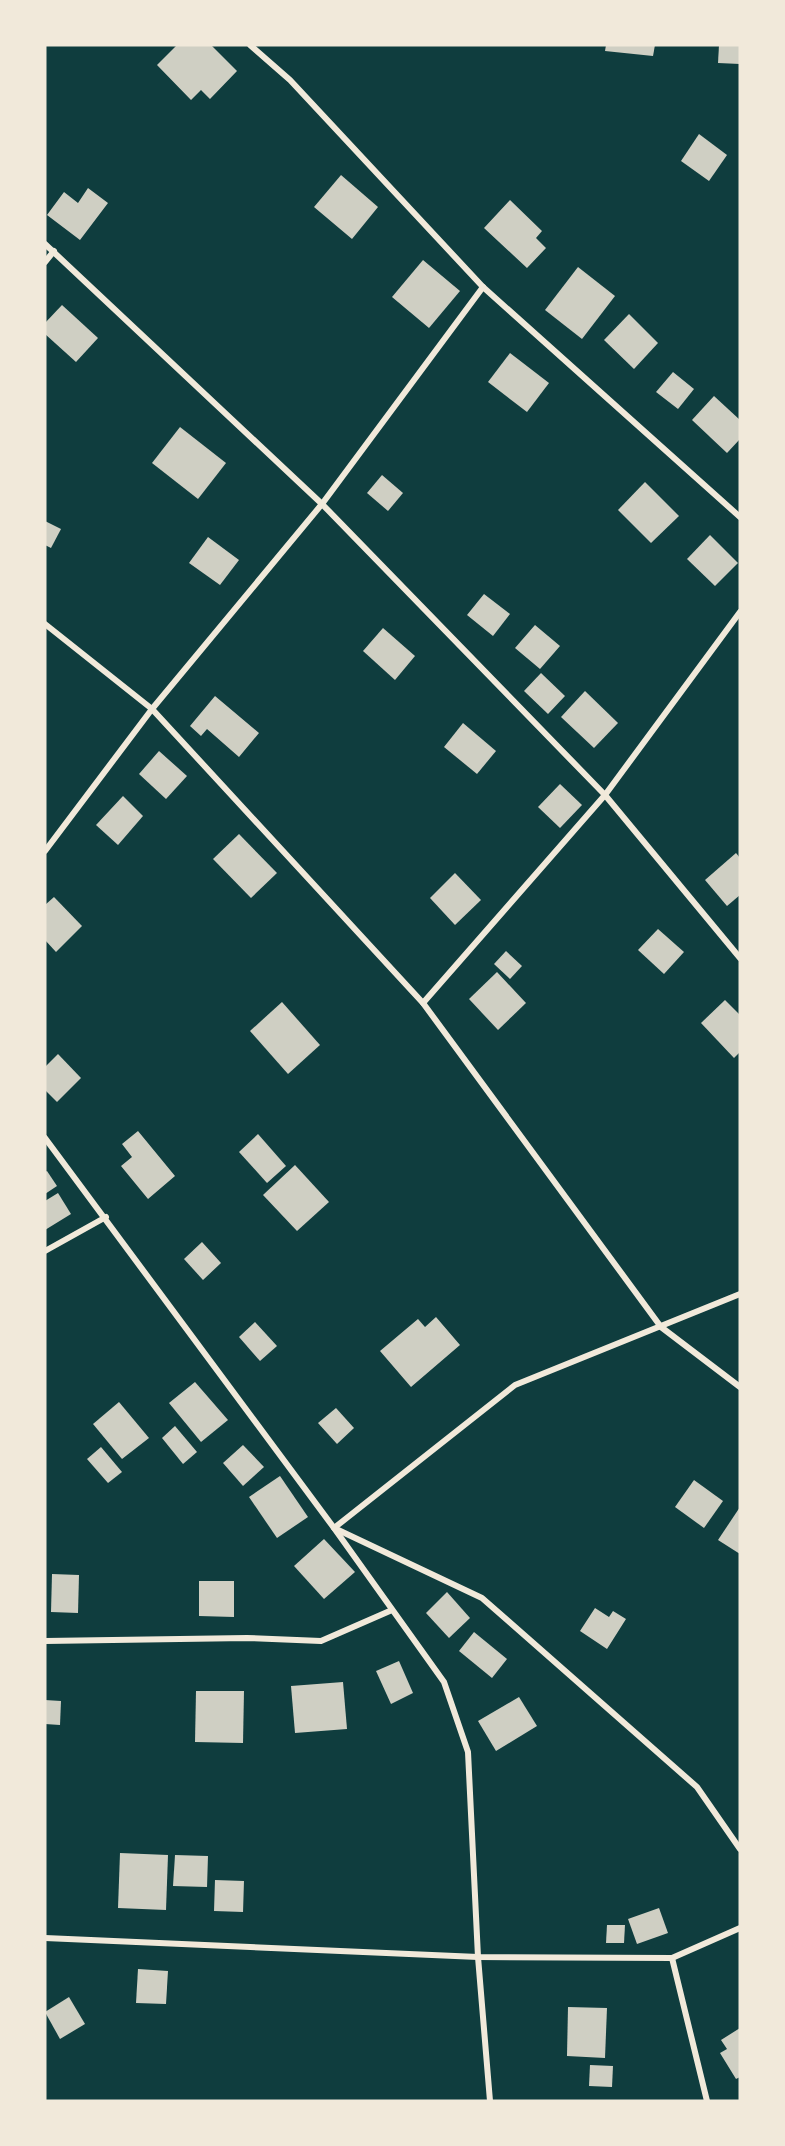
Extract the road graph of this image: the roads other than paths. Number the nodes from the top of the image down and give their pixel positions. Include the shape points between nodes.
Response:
1 (250, 45) edge
2 (45, 244) edge
3 (54, 251) junction
4 (45, 262) edge
5 (483, 287) junction
6 (322, 504) junction
7 (740, 516) edge
8 (740, 612) edge
9 (45, 624) edge
10 (152, 709) junction
11 (605, 795) junction
12 (45, 851) edge
13 (740, 958) edge
14 (423, 1003) junction
15 (45, 1138) edge
16 (106, 1217) junction
17 (45, 1251) edge
18 (740, 1294) edge
19 (661, 1327) junction
20 (740, 1387) edge
21 (334, 1528) junction
22 (392, 1610) junction
23 (45, 1641) edge
24 (740, 1848) edge
25 (740, 1928) edge
26 (45, 1938) edge
27 (478, 1958) junction
28 (672, 1958) junction
29 (490, 2101) edge
30 (707, 2101) edge

1 - 5 street via 290,80
2 - 3 street
3 - 4 street
3 - 6 street
5 - 6 street
5 - 7 street
6 - 10 street
6 - 11 street
8 - 11 street
9 - 10 street
10 - 12 street
10 - 14 street
11 - 13 street
11 - 14 street
14 - 19 street
15 - 16 street
16 - 17 street
16 - 21 street
18 - 19 street
19 - 20 street
19 - 21 street via 515,1385
21 - 22 street
21 - 24 street via 482,1598 697,1787
22 - 23 street via 321,1641
22 - 27 street via 444,1682 468,1752
25 - 28 street
26 - 27 street
27 - 28 street
27 - 29 street
28 - 30 street

